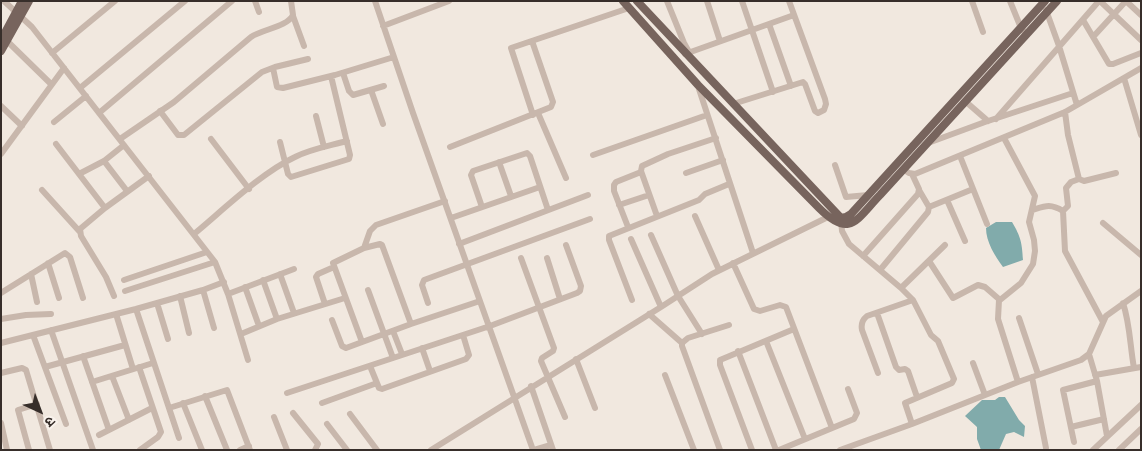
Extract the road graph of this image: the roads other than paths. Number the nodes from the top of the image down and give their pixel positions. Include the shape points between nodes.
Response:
1 (4, 1) edge
2 (22, 1) edge
3 (29, 1) edge
4 (115, 1) edge
5 (185, 1) edge
6 (232, 1) edge
7 (255, 1) edge
8 (291, 1) edge
9 (375, 1) edge
10 (449, 1) edge
11 (622, 1) edge
12 (637, 1) edge
13 (667, 1) edge
14 (707, 1) edge
15 (742, 1) edge
16 (789, 1) edge
17 (972, 1) edge
18 (1010, 1) edge
19 (1057, 1) edge
20 (1100, 1) edge
21 (1044, 2) edge
22 (629, 8) junction
23 (259, 12) dead end
24 (1047, 13) junction
25 (1113, 14) junction
26 (1141, 14) edge
27 (18, 15) junction
28 (794, 15) junction
29 (292, 16) junction
30 (1082, 20) junction
31 (769, 24) junction
32 (383, 26) junction
33 (1021, 28) junction
34 (752, 30) junction
35 (983, 32) dead end
36 (1027, 35) junction
37 (1093, 37) junction
38 (4, 39) edge
39 (720, 40) junction
40 (1141, 40) edge
41 (532, 41) junction
42 (304, 46) dead end
43 (1059, 46) junction
44 (1, 51) edge
45 (1141, 52) edge
46 (52, 53) junction
47 (687, 53) junction
48 (394, 57) junction
49 (308, 59) dead end
50 (695, 64) junction
51 (64, 68) junction
52 (273, 68) junction
53 (1140, 70) edge
54 (687, 72) junction
55 (343, 73) junction
56 (331, 76) junction
57 (1124, 78) junction
58 (51, 84) junction
59 (698, 85) junction
60 (384, 86) dead end
61 (791, 86) junction
62 (80, 88) junction
63 (371, 90) junction
64 (773, 92) junction
65 (1073, 93) junction
66 (86, 96) junction
67 (965, 101) junction
68 (733, 104) junction
69 (1077, 105) junction
70 (1, 106) edge
71 (160, 111) junction
72 (1065, 112) junction
73 (99, 113) junction
74 (535, 114) junction
75 (1138, 114) edge
76 (707, 115) junction
77 (316, 116) dead end
78 (996, 118) junction
79 (988, 121) junction
80 (54, 122) dead end
81 (383, 124) dead end
82 (22, 126) junction
83 (930, 133) junction
84 (1141, 135) edge
85 (716, 138) junction
86 (1004, 138) junction
87 (211, 139) dead end
88 (347, 141) junction
89 (122, 142) junction
90 (280, 142) dead end
91 (926, 143) junction
92 (56, 144) dead end
93 (324, 147) junction
94 (450, 147) dead end
95 (1, 154) edge
96 (593, 155) dead end
97 (960, 156) junction
98 (723, 160) junction
99 (104, 161) junction
100 (285, 162) junction
101 (499, 162) junction
102 (835, 165) dead end
103 (903, 169) junction
104 (641, 172) junction
105 (686, 173) dead end
106 (79, 174) junction
107 (912, 174) junction
108 (1116, 174) dead end
109 (149, 176) junction
110 (566, 178) dead end
111 (1079, 179) junction
112 (729, 184) junction
113 (540, 186) junction
114 (249, 189) junction
115 (973, 189) junction
116 (42, 190) dead end
117 (919, 190) junction
118 (127, 191) junction
119 (588, 195) dead end
120 (649, 195) junction
121 (868, 195) junction
122 (511, 196) junction
123 (947, 200) junction
124 (444, 201) junction
125 (620, 205) junction
126 (482, 207) junction
127 (929, 207) junction
128 (105, 208) junction
129 (548, 210) junction
130 (1032, 210) junction
131 (1063, 211) junction
132 (657, 216) junction
133 (695, 216) dead end
134 (828, 217) junction
135 (451, 218) junction
136 (590, 219) dead end
137 (841, 222) junction
138 (1103, 223) dead end
139 (987, 224) dead end
140 (628, 227) junction
141 (80, 232) junction
142 (194, 234) junction
143 (651, 235) dead end
144 (631, 239) dead end
145 (965, 240) dead end
146 (459, 244) junction
147 (566, 245) dead end
148 (945, 245) dead end
149 (364, 248) junction
150 (207, 252) junction
151 (753, 253) junction
152 (1141, 255) edge
153 (863, 256) junction
154 (521, 258) dead end
155 (547, 258) dead end
156 (929, 261) junction
157 (215, 262) junction
158 (48, 263) junction
159 (466, 263) junction
160 (733, 263) junction
161 (334, 267) junction
162 (294, 269) dead end
163 (719, 270) junction
164 (880, 270) junction
165 (31, 274) junction
166 (280, 274) junction
167 (124, 280) dead end
168 (263, 280) junction
169 (224, 282) junction
170 (245, 287) junction
171 (901, 288) junction
172 (203, 290) junction
173 (368, 290) dead end
174 (124, 291) dead end
175 (1141, 291) edge
176 (1, 293) edge
177 (228, 294) junction
178 (114, 296) dead end
179 (180, 296) junction
180 (678, 296) junction
181 (59, 298) dead end
182 (83, 298) dead end
183 (345, 298) junction
184 (560, 299) junction
185 (632, 300) dead end
186 (913, 300) junction
187 (999, 300) junction
188 (480, 301) junction
189 (37, 302) dead end
190 (157, 303) junction
191 (428, 303) dead end
192 (324, 304) junction
193 (1122, 304) junction
194 (660, 307) junction
195 (539, 308) junction
196 (136, 309) junction
197 (294, 313) junction
198 (877, 313) junction
199 (51, 314) dead end
200 (116, 314) junction
201 (649, 314) junction
202 (1018, 318) dead end
203 (1, 319) edge
204 (277, 319) junction
205 (332, 320) dead end
206 (1103, 322) junction
207 (411, 324) junction
208 (729, 325) dead end
209 (259, 326) junction
210 (490, 326) junction
211 (214, 328) dead end
212 (794, 329) junction
213 (51, 330) junction
214 (393, 331) junction
215 (190, 333) dead end
216 (240, 334) junction
217 (384, 334) junction
218 (463, 334) junction
219 (702, 334) junction
220 (33, 335) junction
221 (168, 339) dead end
222 (766, 341) junction
223 (362, 342) junction
224 (1, 343) edge
225 (682, 343) junction
226 (126, 345) junction
227 (422, 348) junction
228 (738, 351) junction
229 (402, 354) junction
230 (1089, 354) junction
231 (83, 356) junction
232 (392, 358) junction
233 (576, 359) junction
234 (248, 360) dead end
235 (63, 362) junction
236 (153, 362) junction
237 (973, 363) dead end
238 (370, 366) junction
239 (45, 367) junction
240 (1137, 367) edge
241 (136, 368) junction
242 (430, 372) junction
243 (1, 373) edge
244 (878, 373) dead end
245 (665, 375) dead end
246 (1035, 375) junction
247 (112, 376) junction
248 (548, 376) junction
249 (1096, 378) junction
250 (92, 382) junction
251 (1018, 382) junction
252 (377, 383) junction
253 (531, 386) junction
254 (848, 389) dead end
255 (287, 393) dead end
256 (985, 395) junction
257 (205, 396) junction
258 (514, 397) junction
259 (917, 397) junction
260 (183, 403) junction
261 (322, 403) dead end
262 (37, 404) junction
263 (1141, 405) edge
264 (152, 408) junction
265 (169, 408) junction
266 (595, 408) dead end
267 (293, 413) dead end
268 (350, 414) dead end
269 (274, 417) dead end
270 (565, 417) dead end
271 (1104, 419) junction
272 (129, 420) junction
273 (1, 423) edge
274 (66, 424) dead end
275 (328, 424) dead end
276 (912, 424) junction
277 (1072, 427) junction
278 (832, 428) junction
279 (1141, 429) edge
280 (109, 430) junction
281 (99, 435) dead end
282 (1108, 436) junction
283 (179, 438) dead end
284 (805, 439) junction
285 (1074, 442) dead end
286 (858, 443) junction
287 (552, 447) edge
288 (250, 448) edge
289 (1046, 448) dead end
290 (7, 450) edge
291 (29, 450) edge
292 (50, 450) edge
293 (93, 450) edge
294 (140, 450) edge
295 (202, 450) edge
296 (227, 450) edge
297 (240, 450) edge
298 (287, 450) edge
299 (315, 450) edge
300 (348, 450) edge
301 (377, 450) edge
302 (431, 450) edge
303 (533, 450) edge
304 (694, 450) edge
305 (720, 450) edge
306 (752, 450) edge
307 (778, 450) edge
308 (840, 450) edge
309 (861, 450) edge
310 (1093, 450) edge
311 (1119, 450) edge

1 - 27 street
2 - 27 main road
3 - 27 main road
4 - 46 street
5 - 62 street
6 - 73 street
7 - 23 street
8 - 29 street
9 - 32 street
10 - 32 street
11 - 22 main road
12 - 47 main road
13 - 47 street
14 - 39 street
15 - 34 street
16 - 28 street
17 - 35 street
18 - 33 street
19 - 24 main road
20 - 25 street
20 - 30 street
21 - 24 street
21 - 33 main road
22 - 41 street
22 - 54 main road
24 - 36 main road
24 - 43 street
25 - 26 street via 1126,1
25 - 37 street
25 - 40 street
27 - 38 main road
27 - 46 street
28 - 31 street
28 - 61 street via 825,99 824,110 815,111 804,83
29 - 42 street
29 - 71 street via 290,20 251,37
30 - 37 street
30 - 43 street
31 - 34 street
31 - 61 street
32 - 48 street
33 - 36 street
33 - 83 main road
34 - 39 street
34 - 64 street
36 - 67 main road
37 - 45 street via 1111,65
38 - 44 main road
38 - 58 street
39 - 47 street
41 - 74 street via 553,102 551,107
41 - 74 street via 511,50
43 - 65 street
43 - 78 street
46 - 51 street
47 - 50 main road
48 - 55 street
48 - 124 street
49 - 52 street
50 - 54 main road
50 - 68 main road
51 - 58 street
51 - 62 street
52 - 56 street via 279,88
52 - 71 street via 254,79 184,135 180,136
53 - 57 street
54 - 59 main road
55 - 56 street
55 - 63 street via 351,94
56 - 88 street
57 - 69 street
57 - 75 street
58 - 82 street
59 - 76 street
59 - 134 main road
60 - 63 street
61 - 64 street
62 - 66 street
63 - 81 street
64 - 68 street
65 - 69 street
65 - 78 street
66 - 73 street
66 - 80 street
67 - 79 street
67 - 83 main road
68 - 137 main road
69 - 72 street
70 - 82 street
71 - 89 street
72 - 86 street
72 - 111 street
73 - 89 street
74 - 94 street
74 - 110 street
75 - 84 street
76 - 85 street
76 - 96 street
77 - 93 street
78 - 79 street
79 - 91 street
82 - 95 street
83 - 91 main road
83 - 121 main road
85 - 98 street
85 - 104 street via 651,161 642,166
86 - 97 street
86 - 130 street via 1034,191
87 - 114 street
88 - 93 street
88 - 100 street via 348,160 291,177
89 - 99 street
89 - 109 street
90 - 100 street
91 - 103 main road
92 - 106 street
93 - 100 street
97 - 107 street
97 - 115 street
98 - 105 street
98 - 112 street
99 - 106 street
99 - 118 street
100 - 114 street
101 - 113 street via 526,153 530,156
101 - 122 street
101 - 126 street via 472,172
102 - 121 street via 846,197
103 - 107 street
103 - 137 main road via 855,221
104 - 120 street
104 - 125 street via 614,185
106 - 128 street
107 - 117 street
108 - 111 street via 1084,181
109 - 118 street
109 - 142 street
111 - 131 street via 1066,188 1068,206
112 - 132 street
112 - 151 street
113 - 122 street
113 - 129 street
114 - 142 street
115 - 123 street
115 - 139 street
116 - 141 street
117 - 127 street
117 - 153 street
118 - 128 street
119 - 129 street
120 - 125 street
120 - 132 street
121 - 137 main road
122 - 126 street
123 - 127 street
123 - 145 street
124 - 135 street
124 - 149 street via 376,225 370,231
125 - 140 street
126 - 135 street
127 - 164 street
128 - 141 street via 83,225
129 - 146 street
130 - 131 street via 1054,206
130 - 187 street via 1029,222 1035,247 1033,264 1021,283
131 - 206 street via 1067,258
132 - 140 street
133 - 163 street
134 - 137 main road
134 - 151 street
135 - 146 street
136 - 159 street
137 - 153 street via 844,238
138 - 152 street
140 - 185 street via 608,238
141 - 178 street
142 - 150 street
143 - 180 street
144 - 194 street
146 - 159 street
147 - 184 street via 581,288 577,293
148 - 156 street
149 - 161 street via 335,261
149 - 207 street via 382,245
150 - 157 street
150 - 167 street
151 - 160 street
153 - 164 street
154 - 195 street
155 - 184 street
156 - 171 street
156 - 187 street via 951,298 978,285
157 - 169 street
157 - 174 street
158 - 165 street
158 - 181 street
158 - 182 street via 63,253 69,255
159 - 188 street
159 - 191 street via 422,282
160 - 163 street
160 - 212 street via 754,309 760,311 783,305
161 - 183 street
161 - 192 street via 316,277
162 - 166 street
163 - 180 street
164 - 171 street
165 - 176 street
165 - 189 street
166 - 168 street
166 - 197 street
168 - 170 street
168 - 204 street
169 - 172 street
169 - 177 street
170 - 177 street
170 - 209 street
171 - 186 street
172 - 179 street
172 - 211 street
173 - 217 street
175 - 193 street
177 - 216 street
179 - 190 street
179 - 215 street
180 - 194 street
180 - 219 street
183 - 192 street
183 - 223 street
184 - 195 street
186 - 198 street
186 - 259 street via 938,342 954,380
187 - 251 street via 998,319
188 - 207 street
188 - 210 street
190 - 196 street
190 - 221 street
192 - 197 street
193 - 206 street
193 - 240 street
194 - 201 street
195 - 210 street
195 - 248 street via 554,348 541,360
196 - 200 street
196 - 236 street
197 - 204 street
198 - 244 street via 864,318 861,327
198 - 259 street via 896,367 908,371
199 - 203 street
200 - 213 street
200 - 226 street
201 - 225 street
201 - 233 street
202 - 246 street
204 - 209 street
205 - 223 street via 344,348
206 - 230 street
207 - 214 street
208 - 219 street
209 - 216 street
210 - 218 street
210 - 258 street
212 - 222 street
212 - 278 street
213 - 220 street
213 - 235 street
214 - 217 street
214 - 229 street
216 - 234 street
217 - 223 street
217 - 232 street
218 - 227 street
218 - 242 street via 468,357
219 - 225 street
220 - 224 street
220 - 239 street
222 - 228 street
222 - 284 street
225 - 305 street
226 - 231 street
226 - 241 street
227 - 229 street
227 - 242 street
228 - 306 street via 722,358 720,365
228 - 307 street
229 - 232 street
230 - 246 street via 1081,360
230 - 249 street
231 - 235 street
231 - 250 street
232 - 238 street
233 - 248 street
233 - 266 street
235 - 239 street
235 - 293 street
236 - 241 street
236 - 265 street
237 - 256 street
238 - 252 street
238 - 255 street
239 - 274 street
240 - 249 street
241 - 247 street
241 - 264 street
242 - 252 street via 382,390
243 - 262 street via 25,369
245 - 304 street
246 - 251 street
246 - 289 street
247 - 250 street
247 - 272 street
248 - 253 street
248 - 270 street
249 - 271 street
249 - 277 street via 1063,390
250 - 280 street
251 - 256 street
252 - 261 street
253 - 258 street
253 - 287 street
254 - 278 street via 856,418
256 - 276 street
257 - 260 street
257 - 288 street via 228,391
257 - 296 street
258 - 302 street
258 - 303 street
259 - 276 street via 904,404
260 - 265 street
260 - 295 street
262 - 291 street via 18,410
262 - 292 street
263 - 282 street
264 - 272 street
264 - 294 street via 160,435
265 - 283 street
267 - 299 street via 318,444
268 - 301 street
269 - 298 street
271 - 277 street
271 - 282 street
272 - 280 street
273 - 290 street
275 - 300 street
276 - 286 street
277 - 285 street
278 - 284 street
279 - 311 street
280 - 281 street
282 - 310 street
284 - 307 street
286 - 308 street
286 - 309 street
287 - 303 street
288 - 297 street

